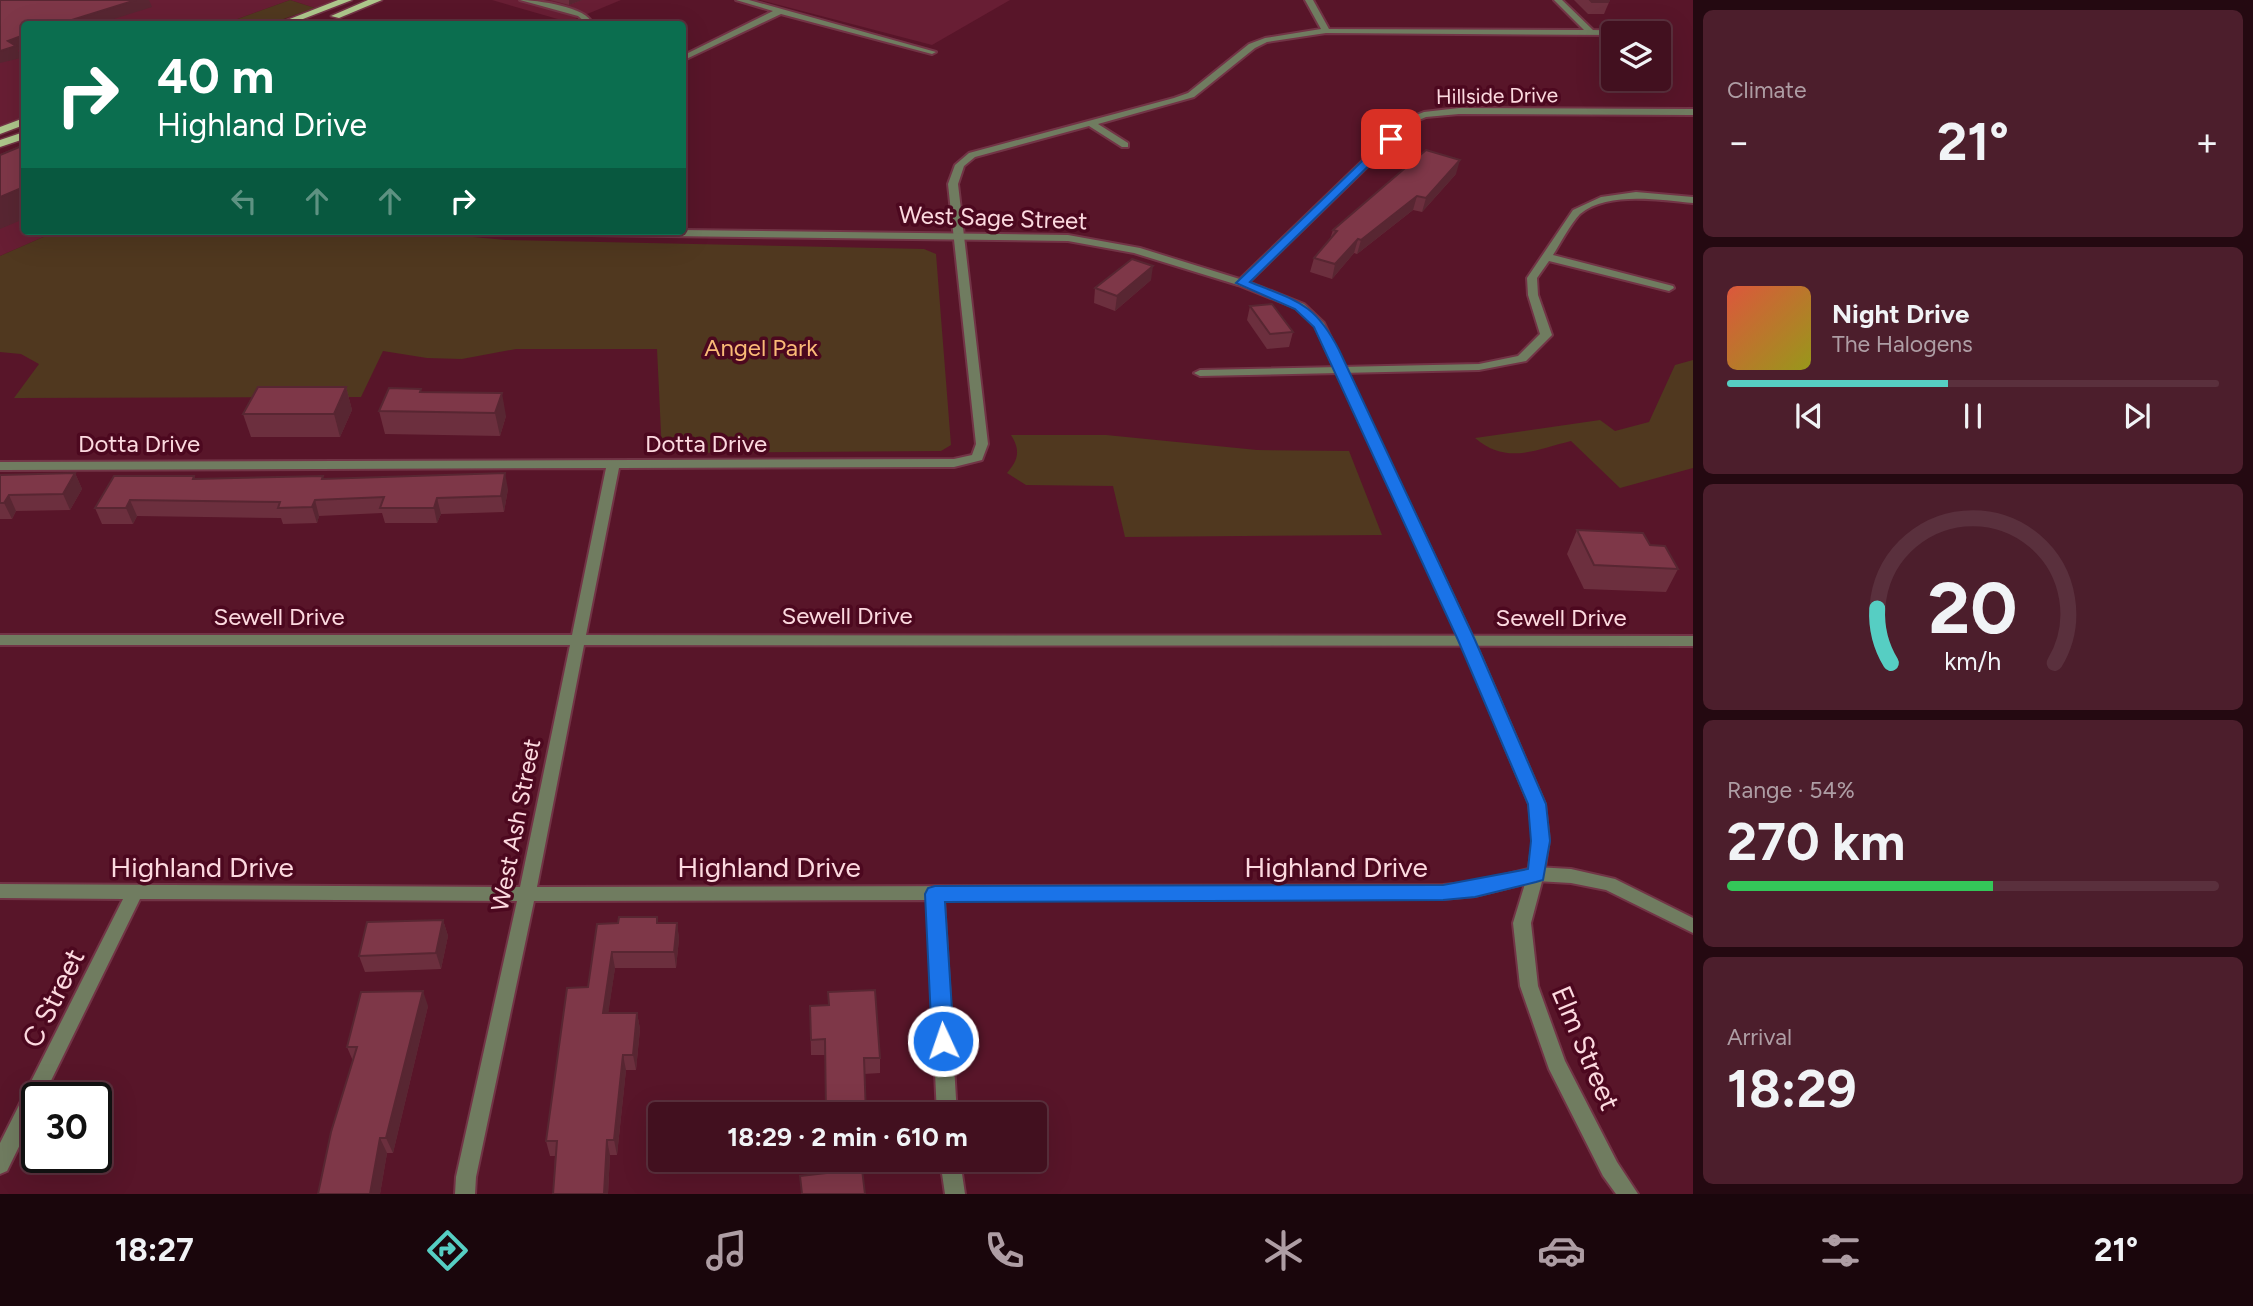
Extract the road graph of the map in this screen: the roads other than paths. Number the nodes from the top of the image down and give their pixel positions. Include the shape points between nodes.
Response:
1 (347, 0) edge
2 (377, 0) edge
3 (524, 0) edge
4 (740, 0) edge
5 (1309, 0) edge
6 (1558, 0) edge
7 (780, 11) junction
8 (290, 21) edge
9 (321, 21) edge
10 (588, 21) edge
11 (1326, 31) junction
12 (1588, 31) junction
13 (1601, 32) edge
14 (932, 52) dead end
15 (686, 57) edge
16 (1693, 112) edge
17 (21, 122) edge
18 (1090, 123) junction
19 (0, 131) edge
20 (21, 136) edge
21 (0, 144) edge
22 (1125, 145) dead end
23 (1693, 200) edge
24 (686, 233) edge
25 (958, 237) junction
26 (1547, 257) junction
27 (1242, 283) junction
28 (1669, 288) dead end
29 (1341, 370) junction
30 (1200, 373) dead end
31 (613, 465) junction
32 (0, 466) edge
33 (576, 639) junction
34 (0, 640) edge
35 (1467, 640) junction
36 (1693, 641) edge
37 (1536, 874) junction
38 (0, 891) edge
39 (135, 893) junction
40 (528, 894) junction
41 (935, 894) junction
42 (1693, 926) edge
43 (946, 1102) edge
44 (0, 1164) edge
45 (952, 1172) edge
46 (465, 1194) edge
47 (955, 1194) edge
48 (1629, 1194) edge

1 - 8 main road
2 - 9 main road
3 - 10 street via 581,14
4 - 7 street
5 - 11 street
6 - 12 street
7 - 14 street
7 - 15 street
11 - 12 street, Dotta Drive
11 - 18 street, Dotta Drive via 1265,40 1191,95
12 - 13 street, Dotta Drive
16 - 27 street, Hillside Drive via 1459,111 1424,115 1409,121
17 - 19 main road
18 - 22 street
18 - 25 street, Dotta Drive via 989,148 960,165 953,184
20 - 21 main road
23 - 26 street via 1636,195 1587,204
24 - 25 street, West Sage Street
25 - 27 street, West Sage Street via 1068,238 1104,243
25 - 31 street, Dotta Drive via 982,444 978,457 954,463
26 - 28 street
26 - 29 street via 1532,278 1546,335 1522,359 1479,367
27 - 29 street, West Sage Street via 1300,306 1320,325
29 - 30 street
29 - 35 street, West Sage Street
31 - 32 street, Dotta Drive
31 - 33 street, West Ash Street
33 - 34 street, Sewell Drive
33 - 35 street, Sewell Drive
33 - 40 street, West Ash Street
35 - 36 street, Sewell Drive
35 - 37 street, West Sage Street via 1537,804 1541,841
37 - 41 street, Highland Drive via 1443,892
37 - 42 street, Highland Drive via 1609,884
37 - 48 street, Elm Street via 1522,923 1529,986 1556,1063 1610,1169
38 - 39 street, Highland Drive
39 - 40 street, Highland Drive
39 - 44 street, C Street
40 - 41 street, Highland Drive
40 - 46 street, West Ash Street
41 - 43 street
45 - 47 street

